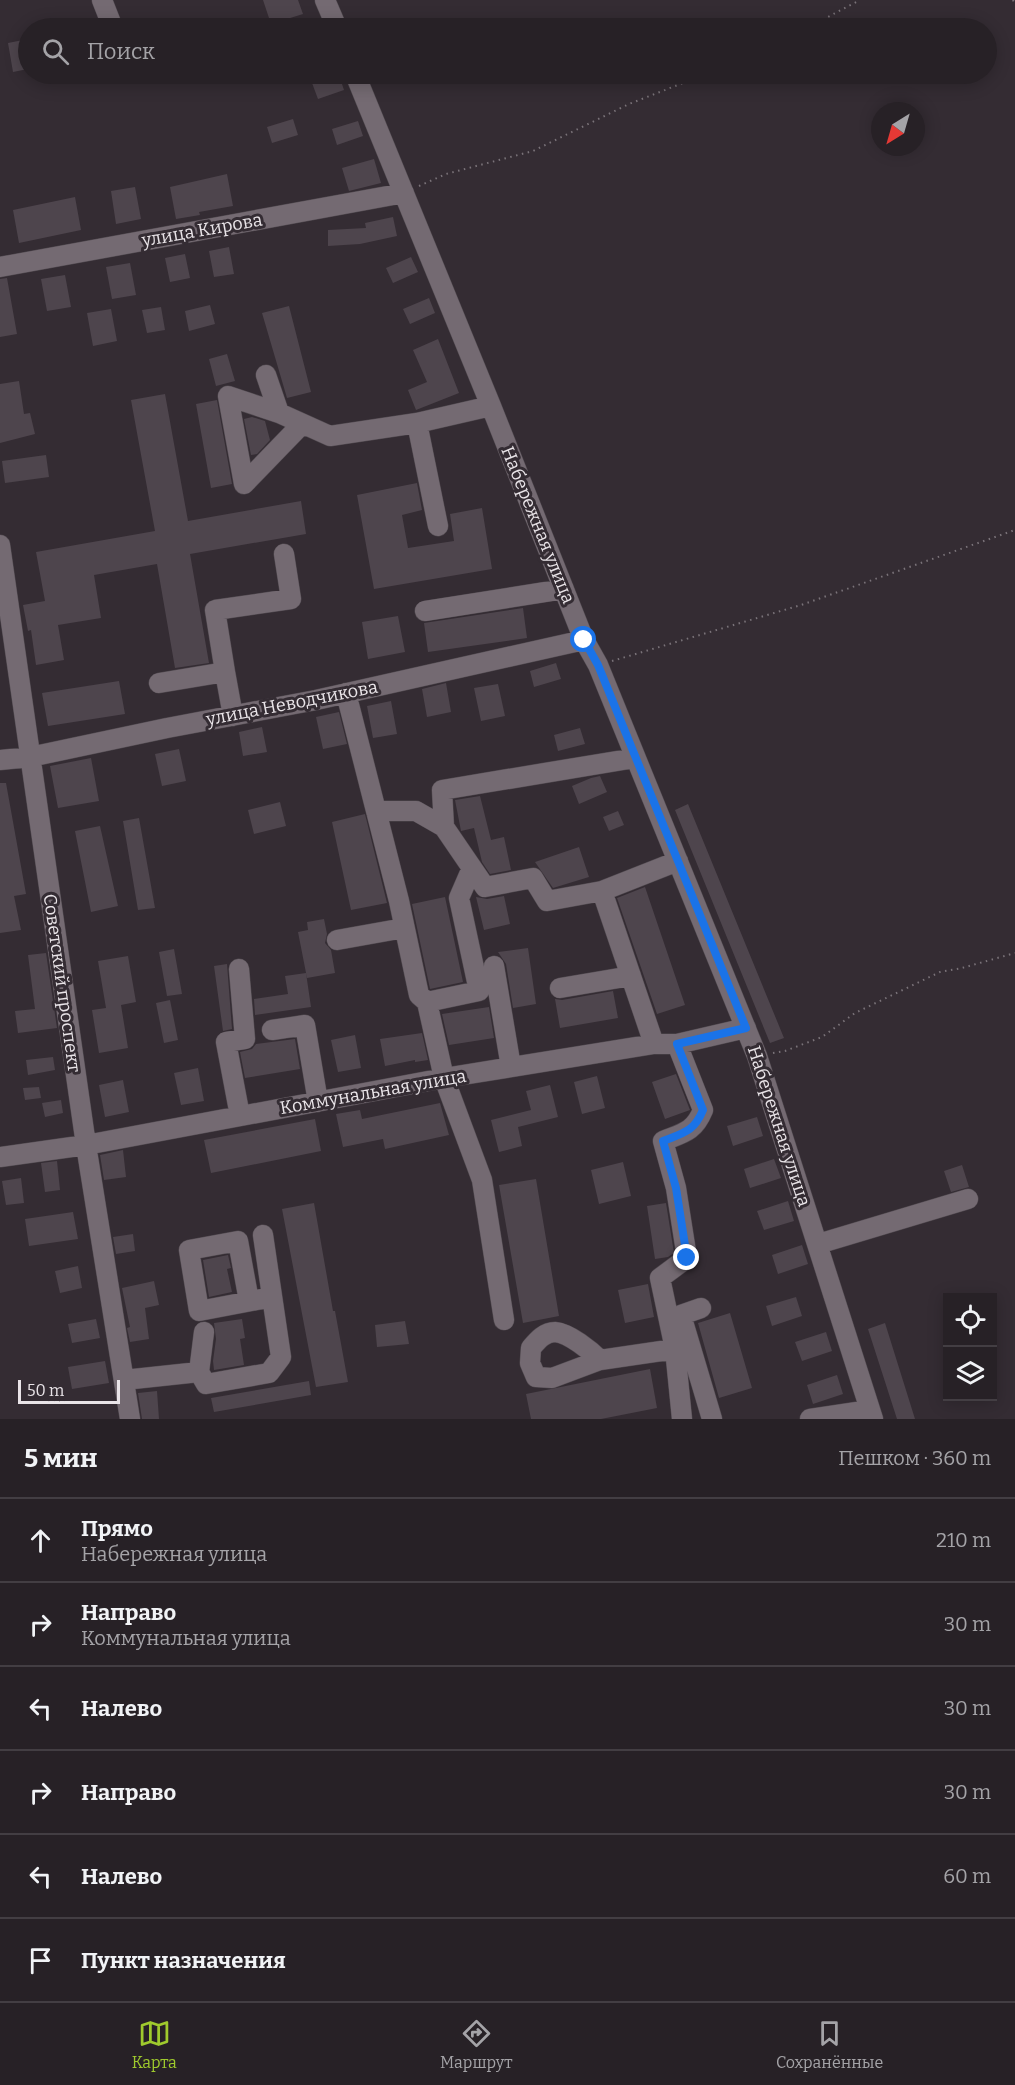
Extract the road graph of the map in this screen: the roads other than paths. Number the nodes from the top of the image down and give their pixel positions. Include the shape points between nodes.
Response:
1 (102, 0) edge
2 (325, 0) edge
3 (109, 18) edge
4 (333, 18) edge
5 (359, 84) edge
6 (404, 193) junction
7 (0, 267) edge
8 (267, 375) dead end
9 (491, 406) junction
10 (279, 413) junction
11 (417, 423) junction
12 (302, 424) junction
13 (438, 526) dead end
14 (0, 545) edge
15 (284, 554) dead end
16 (564, 589) junction
17 (425, 611) dead end
18 (584, 640) junction
19 (225, 672) junction
20 (159, 683) dead end
21 (346, 693) junction
22 (233, 716) junction
23 (30, 757) junction
24 (635, 758) junction
25 (0, 760) edge
26 (376, 812) junction
27 (444, 827) junction
28 (678, 861) junction
29 (472, 868) junction
30 (602, 891) junction
31 (405, 928) junction
32 (337, 940) dead end
33 (494, 966) dead end
34 (239, 969) dead end
35 (631, 976) junction
36 (560, 988) dead end
37 (427, 1002) junction
38 (746, 1028) junction
39 (272, 1030) dead end
40 (654, 1044) junction
41 (677, 1044) junction
42 (511, 1067) junction
43 (444, 1078) junction
44 (318, 1102) junction
45 (240, 1116) junction
46 (86, 1145) junction
47 (0, 1157) edge
48 (968, 1199) dead end
49 (263, 1235) dead end
50 (818, 1244) junction
51 (272, 1297) junction
52 (249, 1301) dead end
53 (701, 1308) dead end
54 (504, 1320) dead end
55 (204, 1332) dead end
56 (675, 1348) junction
57 (600, 1360) dead end
58 (200, 1372) junction
59 (124, 1380) junction
60 (872, 1415) edge
61 (130, 1419) edge
62 (682, 1419) edge
63 (712, 1419) edge
64 (810, 1419) edge

1 - 3 street
2 - 4 street
5 - 6 street, Набережная улица
6 - 7 street, улица Кирова
6 - 9 street, Набережная улица
8 - 10 street
9 - 11 street
9 - 16 street, Набережная улица
10 - 12 street
10 - 12 street via 228,396 244,484
11 - 12 street via 330,436
11 - 13 street
14 - 23 street, Советский проспект
15 - 19 street via 291,599 215,610
16 - 17 street
16 - 18 street, Набережная улица
18 - 21 street, улица Неводчикова
18 - 24 street, Набережная улица
19 - 20 street
19 - 22 street
21 - 22 street, улица Неводчикова
21 - 26 street
22 - 23 street, улица Неводчикова
23 - 25 street, улица Неводчикова
23 - 46 street, Советский проспект
24 - 27 street via 442,790
24 - 28 street, Набережная улица
26 - 27 street via 416,811
26 - 31 street
27 - 29 street
28 - 30 street
28 - 38 street, Набережная улица
29 - 30 street via 484,887 533,878 547,901
29 - 37 street via 459,898 479,991
30 - 35 street
31 - 32 street
31 - 37 street via 419,995
33 - 42 street
34 - 45 street via 245,1039 226,1042
35 - 36 street
35 - 40 street
37 - 43 street
38 - 41 street, Коммунальная улица
38 - 50 street, Набережная улица
39 - 44 street via 305,1025
40 - 41 street, Коммунальная улица
40 - 42 street, Коммунальная улица
41 - 56 street via 703,1110 689,1131 663,1141 676,1188 687,1258 660,1278
42 - 43 street, Коммунальная улица
43 - 44 street, Коммунальная улица
43 - 54 street via 482,1180
44 - 45 street, Коммунальная улица
45 - 46 street, Коммунальная улица
46 - 47 street, Коммунальная улица
46 - 59 street, Советский проспект
48 - 50 street
49 - 51 street
50 - 60 street, Набережная улица
51 - 52 street
51 - 58 street via 281,1357 269,1373 206,1384
53 - 63 street via 681,1315
55 - 58 street
56 - 57 street
56 - 62 street
58 - 59 street
59 - 61 street, Советский проспект
60 - 64 street

